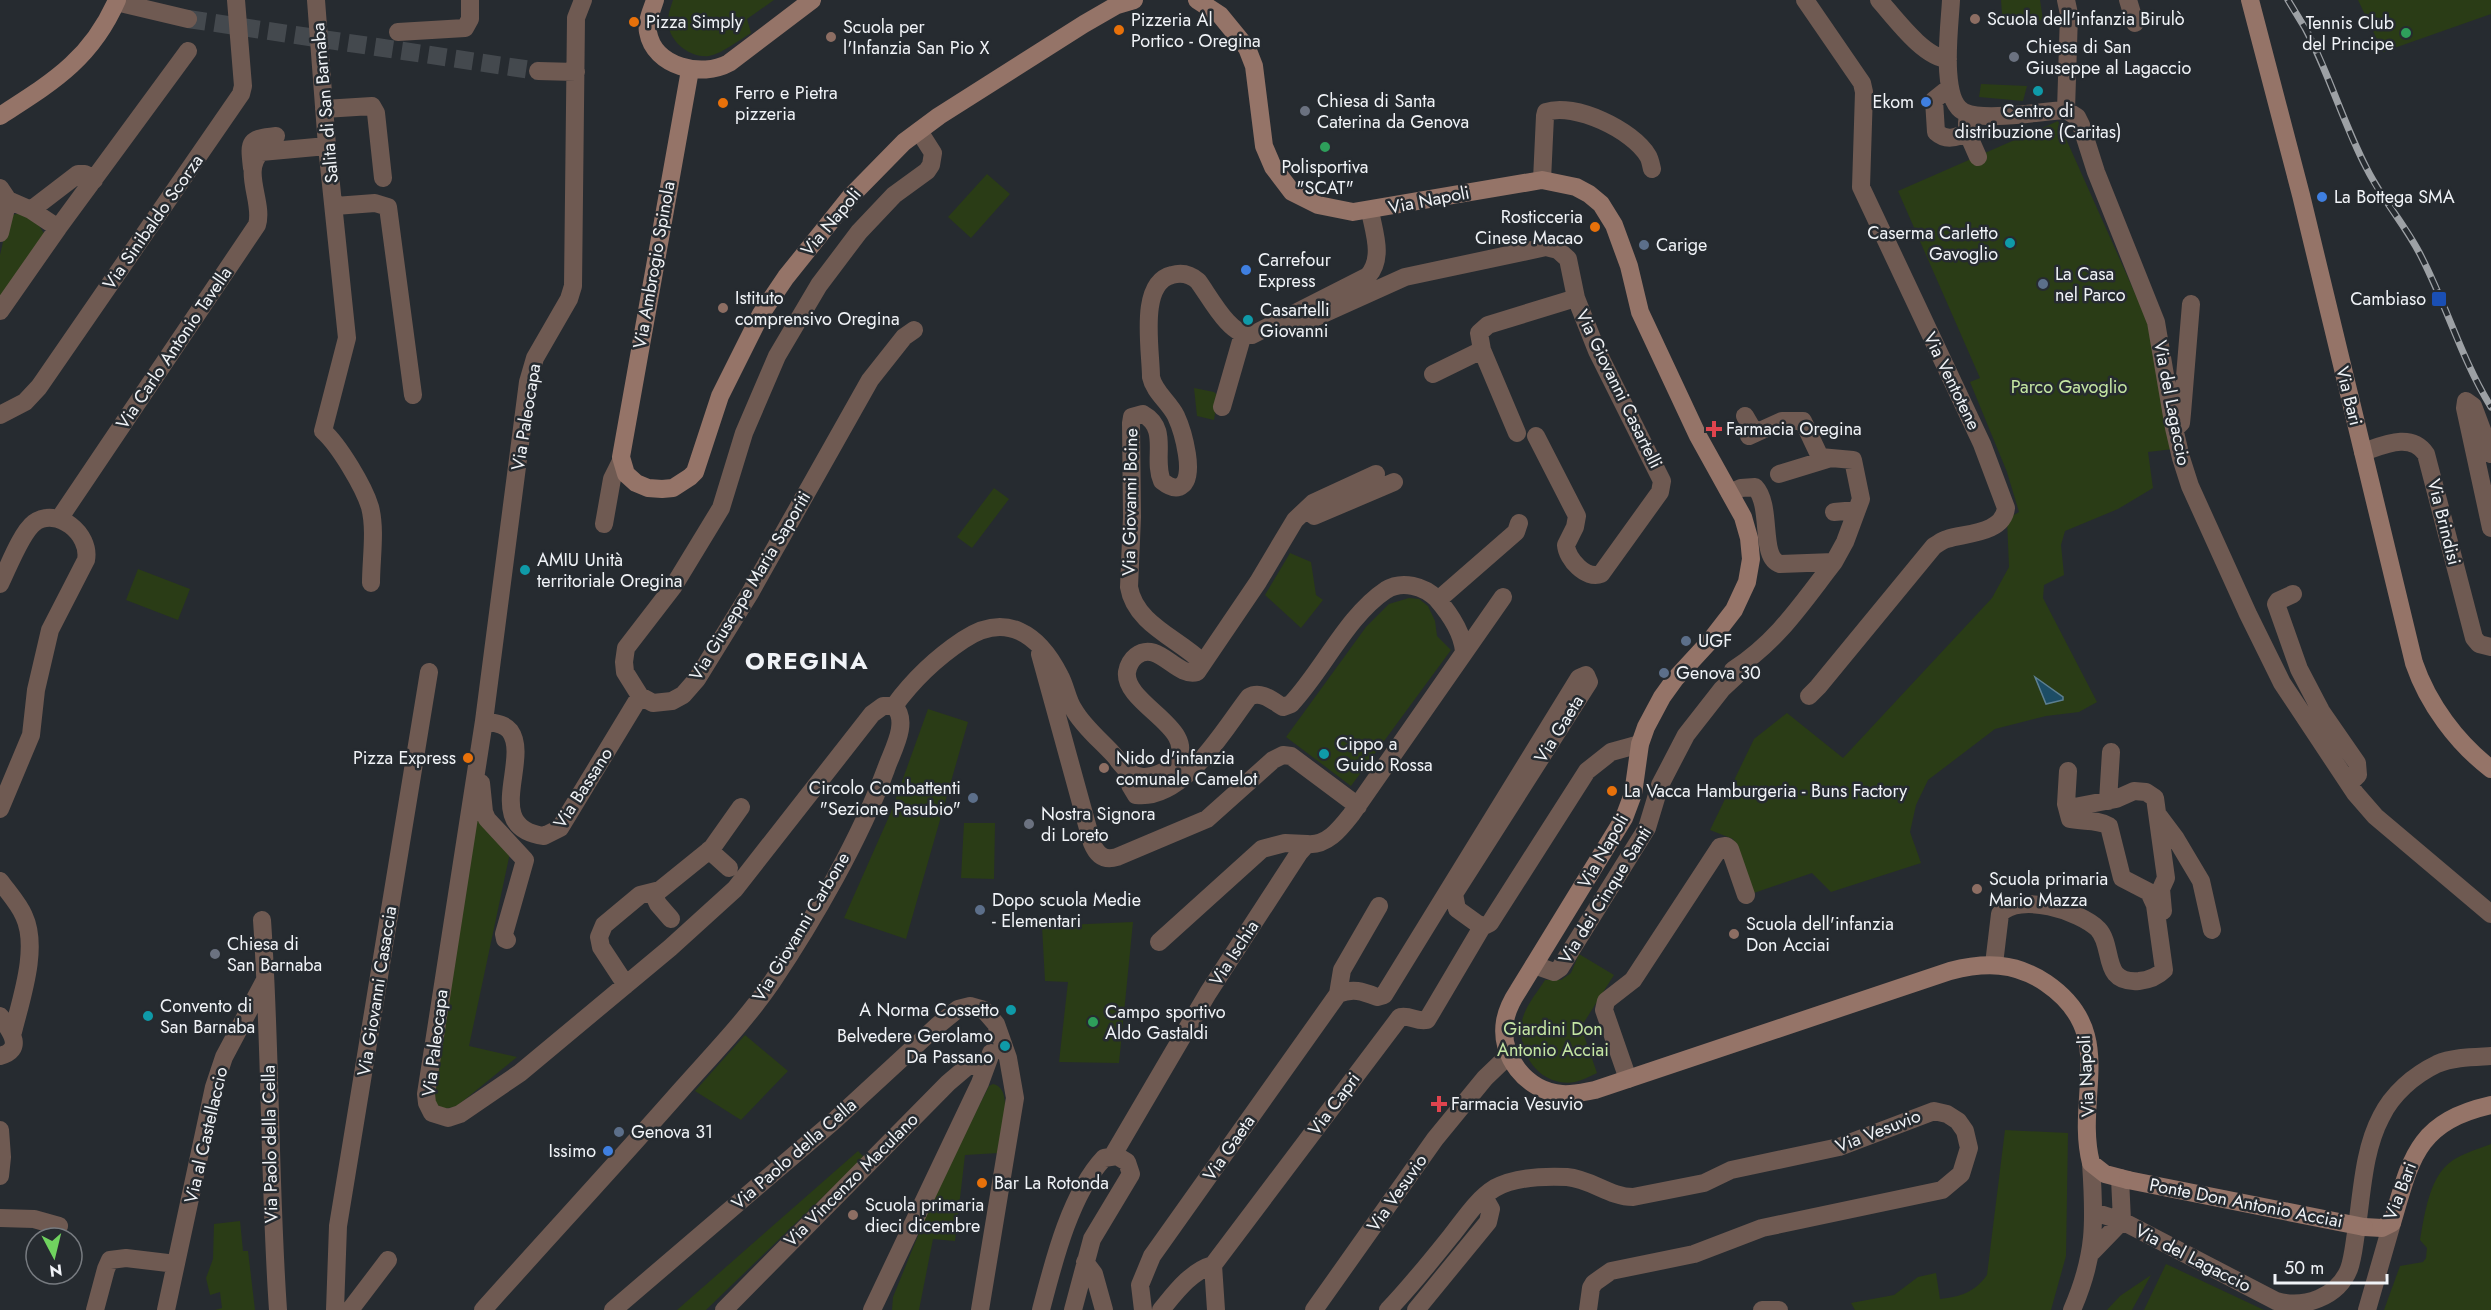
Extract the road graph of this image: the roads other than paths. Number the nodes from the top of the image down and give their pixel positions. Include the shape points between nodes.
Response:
1 (236, 0) edge
2 (316, 0) edge
3 (470, 0) edge
4 (583, 0) edge
5 (655, 0) edge
6 (812, 0) edge
7 (1134, 0) edge
8 (1197, 0) edge
9 (1805, 0) edge
10 (1879, 0) edge
11 (1950, 0) edge
12 (2066, 0) edge
13 (2250, 0) edge
14 (117, 1) edge
15 (2133, 2) edge
16 (188, 19) tunnel mouth
17 (2136, 23) dead end
18 (398, 32) dead end
19 (188, 51) dead end
20 (1948, 59) junction
21 (690, 70) junction
22 (538, 71) tunnel mouth
23 (576, 72) junction
24 (1949, 88) junction
25 (324, 109) junction
26 (2066, 110) junction
27 (1966, 113) junction
28 (0, 117) edge
29 (919, 131) junction
30 (1967, 132) junction
31 (276, 136) dead end
32 (327, 146) junction
33 (1978, 157) dead end
34 (252, 168) junction
35 (1652, 169) dead end
36 (383, 178) dead end
37 (94, 180) junction
38 (1542, 180) junction
39 (4, 194) edge
40 (335, 206) junction
41 (31, 210) junction
42 (1370, 211) junction
43 (58, 228) junction
44 (0, 233) edge
45 (1576, 298) junction
46 (2191, 304) dead end
47 (0, 311) edge
48 (914, 330) dead end
49 (1249, 334) junction
50 (1482, 350) junction
51 (1433, 374) dead end
52 (413, 395) dead end
53 (1222, 407) dead end
54 (0, 415) edge
55 (1745, 416) dead end
56 (2174, 428) junction
57 (1517, 433) dead end
58 (1536, 435) dead end
59 (2363, 452) junction
60 (2491, 454) edge
61 (1828, 459) junction
62 (621, 461) junction
63 (1376, 474) dead end
64 (1779, 474) dead end
65 (1395, 482) dead end
66 (1730, 493) junction
67 (1857, 510) junction
68 (1834, 512) dead end
69 (59, 519) junction
70 (1295, 520) junction
71 (604, 524) dead end
72 (1519, 524) dead end
73 (2491, 528) edge
74 (1834, 562) junction
75 (371, 583) dead end
76 (0, 584) edge
77 (2294, 594) dead end
78 (1503, 597) dead end
79 (1438, 600) junction
80 (1038, 646) junction
81 (2491, 647) edge
82 (1464, 651) junction
83 (1202, 662) junction
84 (429, 672) dead end
85 (640, 696) junction
86 (1809, 696) dead end
87 (894, 706) junction
88 (484, 721) junction
89 (1640, 744) junction
90 (2111, 752) dead end
91 (477, 770) junction
92 (2491, 770) edge
93 (2068, 771) dead end
94 (1130, 774) junction
95 (2349, 784) junction
96 (2108, 801) junction
97 (1358, 806) junction
98 (741, 807) dead end
99 (2069, 808) junction
100 (0, 809) edge
101 (2157, 813) junction
102 (1307, 844) junction
103 (709, 850) junction
104 (729, 868) dead end
105 (0, 881) edge
106 (636, 882) dead end
107 (653, 893) junction
108 (1746, 895) dead end
109 (629, 904) junction
110 (1379, 906) dead end
111 (2491, 914) edge
112 (671, 919) dead end
113 (262, 920) dead end
114 (1482, 927) junction
115 (2212, 930) dead end
116 (507, 940) dead end
117 (1159, 942) dead end
118 (2170, 961) dead end
119 (1994, 964) junction
120 (1534, 965) junction
121 (266, 979) junction
122 (626, 985) junction
123 (1338, 994) junction
124 (0, 1016) edge
125 (13, 1032) junction
126 (1000, 1032) junction
127 (1509, 1055) junction
128 (0, 1056) edge
129 (2491, 1056) edge
130 (987, 1063) junction
131 (1628, 1079) junction
132 (2491, 1105) edge
133 (0, 1130) edge
134 (1121, 1151) junction
135 (2091, 1163) junction
136 (0, 1176) edge
137 (2124, 1179) junction
138 (1484, 1197) junction
139 (2094, 1212) junction
140 (0, 1218) edge
141 (2122, 1221) junction
142 (2392, 1223) junction
143 (59, 1226) dead end
144 (2364, 1227) joint
145 (2092, 1252) junction
146 (388, 1260) dead end
147 (1084, 1262) junction
148 (176, 1264) junction
149 (1213, 1265) junction
150 (95, 1310) edge
151 (166, 1310) edge
152 (278, 1310) edge
153 (335, 1310) edge
154 (350, 1310) edge
155 (483, 1310) edge
156 (613, 1310) edge
157 (724, 1310) edge
158 (872, 1310) edge
159 (980, 1310) edge
160 (1041, 1310) edge
161 (1072, 1310) edge
162 (1104, 1310) edge
163 (1143, 1310) edge
164 (1161, 1310) edge
165 (1216, 1310) edge
166 (1314, 1310) edge
167 (1388, 1310) edge
168 (1416, 1310) edge
169 (1588, 1310) edge
170 (1762, 1310) edge
171 (1779, 1310) edge
172 (2072, 1310) edge
173 (2367, 1310) edge

1 - 54 street, Via Sinibaldo Scorza via 241,94 39,387 25,402
2 - 25 street, Salita di San Barnaba
3 - 18 street via 470,19 465,28
4 - 23 street, Via Paleocapa via 576,18
5 - 21 street via 648,27 650,39 671,61
6 - 21 street via 729,63 716,69
7 - 29 street, Via Napoli via 1117,5 1064,36
8 - 42 street, Via Napoli via 1220,15 1247,48 1254,66 1264,146 1285,185 1318,205
9 - 86 street, Via Ventotene via 1862,83 1861,187 1982,444 2006,508 2002,517 1985,530 1946,539 1934,546
10 - 20 street via 1932,55
11 - 20 street
12 - 26 street
13 - 59 street, Via Bari
14 - 16 street
14 - 28 street via 72,67
15 - 17 street
19 - 37 street
20 - 24 street
21 - 62 street, Via Ambrogio Spinola
22 - 23 street
23 - 88 street, Via Paleocapa via 573,286 534,358 528,382
24 - 27 street via 1957,106
24 - 30 street via 1934,100 1936,132 1947,138
25 - 32 street, Salita di San Barnaba
25 - 36 street via 372,106
26 - 27 street
26 - 56 street, Via del Lagaccio via 2081,125 2156,322
27 - 30 street
29 - 62 street, Via Napoli via 851,196 761,314 727,381 694,472 679,485 654,489 631,479
29 - 85 street via 933,153 931,165 887,202 819,285 772,367 744,432 721,508 673,586 626,648 625,672
30 - 33 street
31 - 34 street, Via Carlo Antonio Tavella via 252,141
32 - 34 street via 261,152
32 - 40 street, Salita di San Barnaba
34 - 69 street, Via Carlo Antonio Tavella via 256,225
35 - 38 street via 1648,156 1612,125 1562,108 1550,110 1545,116
37 - 41 street via 78,174
37 - 43 street
38 - 42 street, Via Napoli
38 - 66 street, Via Napoli via 1576,188 1607,212 1625,251 1640,312
39 - 41 street
39 - 44 street
40 - 52 street, Salita di San Barnaba via 381,203 388,207
40 - 75 street, Salita di San Barnaba via 347,338 328,435 340,449 370,507
41 - 43 street
42 - 49 street via 1377,252 1371,273 1360,282
43 - 47 street
45 - 49 street, Via Giovanni Casartelli via 1568,260 1558,250 1546,247 1405,277 1266,341
45 - 50 street, Via Giovanni Casartelli via 1485,326 1479,336
45 - 58 street, Via Giovanni Casartelli via 1597,351 1662,482 1660,492 1604,572 1597,576 1568,556 1566,545 1577,516
46 - 56 street via 2181,423
48 - 85 street, Via Giuseppe Maria Saporiti via 870,380 750,593 696,679 683,695 672,701 653,703
49 - 53 street
49 - 83 street, Via Giovanni Boine via 1233,328 1191,276 1169,275 1155,286 1150,303 1150,377 1176,417 1189,474 1180,486 1165,484 1160,476 1156,425 1143,414 1132,417 1129,587 1147,618
50 - 51 street
50 - 57 street
55 - 61 street via 1754,434 1782,422 1803,421 1815,451
56 - 95 street, Via del Lagaccio via 2190,486 2248,614 2282,683
59 - 81 street, Via Brindisi via 2392,443 2412,442 2426,454 2474,638
59 - 92 street, Via Bari via 2418,675 2451,728
60 - 73 street via 2473,405 2466,401
61 - 64 street
61 - 67 street via 1853,460 1862,493
62 - 71 street via 612,479
63 - 70 street via 1313,503
65 - 70 street via 1311,518
66 - 74 street via 1750,487 1760,493 1769,556 1774,562
66 - 89 street, Via Napoli via 1749,538 1751,568 1744,590 1726,620 1662,697
67 - 68 street
67 - 74 street
69 - 76 street via 40,520 30,527
69 - 100 street via 82,536 86,560 50,630 36,690 31,735
70 - 83 street via 1258,582
72 - 79 street via 1516,532
74 - 120 street, Via dei Cinque Santi via 1783,628 1735,673 1686,735 1660,785 1647,828 1560,968 1554,972
77 - 95 street via 2276,604 2299,669 2321,711 2357,763 2358,775
78 - 82 street
79 - 82 street via 1455,623
79 - 94 street via 1415,586 1387,590 1357,618 1291,704 1283,707 1261,694 1249,697 1187,777 1170,786 1136,795
80 - 87 street, Via Paleocapa via 1016,628 979,631 952,647 918,676
80 - 94 street via 1061,677 1074,710
80 - 97 street via 1092,843 1103,857 1114,858 1207,819 1283,755 1291,756
82 - 97 street
83 - 94 street via 1200,669 1192,673 1158,653 1141,654 1130,663 1130,688 1172,730 1180,748 1177,760 1162,773 1145,777
84 - 153 street, Via Giovanni Casaccia via 338,1226
85 - 88 street, Via Bassano via 560,828 544,836 525,830 513,812 510,794 514,746 509,731 503,725
87 - 122 street, Via Paleocapa via 883,706 872,714 735,889
87 - 155 street, Via Giovanni Carbone via 900,716 900,732 873,803 818,906 771,982 654,1120
88 - 91 street, Via Paleocapa
89 - 114 street via 1611,752 1587,771 1490,923
89 - 120 street, Via Napoli via 1633,794 1624,818
90 - 96 street
91 - 116 street, Via Paleocapa via 487,819 526,855 504,934
91 - 122 street, Via Paleocapa via 426,1094 429,1108 442,1117 460,1114 520,1073
93 - 99 street
95 - 111 street, Via del Lagaccio via 2375,816
96 - 99 street
96 - 101 street via 2134,791 2146,792 2155,798
97 - 102 street via 1335,833 1322,842
98 - 103 street
99 - 119 street via 2070,819 2101,821 2109,826 2122,878 2149,892 2155,905 2164,970 2146,981 2132,982 2118,976 2099,930 2070,913 2034,904 2011,906 2000,914
101 - 115 street via 2201,881
101 - 118 street via 2166,878 2161,889
102 - 117 street via 1285,843 1262,849
102 - 134 street, Via Ischia via 1208,993
103 - 104 street
103 - 107 street
105 - 125 street via 24,915 29,932 26,985
106 - 109 street
107 - 109 street via 640,895
107 - 112 street
108 - 131 street via 1730,849 1720,847 1633,980 1606,1001 1604,1010
109 - 122 street via 604,925 599,940
110 - 123 street, Via Gaeta via 1342,970
113 - 121 street, Via Paolo della Cella
114 - 123 street, Via Gaeta via 1457,909 1454,894 1589,682 1586,675 1579,678 1384,995 1377,997 1361,990
114 - 149 street, Via Capri via 1427,1020 1400,1017
119 - 131 street, Via Napoli via 1940,974
119 - 135 street, Via Napoli via 2025,971 2050,986 2071,1005 2085,1029
120 - 127 street, Via Napoli via 1507,1011 1504,1036
121 - 148 street, Via al Castellaccio via 225,1057 214,1087
121 - 152 street, Via Paolo della Cella via 272,1228
123 - 163 street, Via Gaeta via 1152,1256 1140,1285
124 - 125 street
125 - 128 street via 12,1048
126 - 130 street
126 - 156 street, Via Paolo della Cella via 989,1013 977,1006 958,1009
126 - 159 street via 1015,1098
127 - 131 street, Via Napoli via 1526,1078 1561,1094 1595,1090
127 - 166 street, Via Vesuvio via 1435,1139
129 - 141 street, Via del Lagaccio via 2439,1063 2416,1077 2380,1118 2370,1149 2348,1270 2336,1288 2317,1299 2293,1304 2276,1301
130 - 157 street, Via Vincenzo Maculano via 968,1066 948,1083
130 - 158 street
132 - 142 street, Via Bari via 2455,1117 2420,1146 2404,1179
133 - 136 street
134 - 147 street via 1131,1174 1092,1239
134 - 160 street, Via Ischia via 1101,1160 1087,1180 1060,1241
135 - 137 street via 2105,1174
135 - 139 street
137 - 141 street
137 - 144 street, Ponte Don Antonio Acciai, bridge
138 - 167 street, Via Vesuvio
138 - 168 street via 1491,1209 1488,1222
138 - 169 street, Via Vesuvio via 1501,1186 1543,1177 1583,1180 1623,1197 1676,1190 1731,1170 1839,1147 1928,1112 1947,1114 1965,1131 1969,1148 1965,1166 1959,1179 1942,1190 1762,1228 1694,1254 1611,1271 1591,1288
139 - 141 street, Via del Lagaccio
139 - 145 street
140 - 143 street via 34,1219
141 - 145 street
142 - 144 street, Via Bari via 2382,1228
142 - 173 street
145 - 172 street
146 - 154 street
147 - 161 street
147 - 162 street via 1094,1274
148 - 150 street via 110,1260
148 - 151 street, Via al Castellaccio
149 - 164 street via 1204,1267
149 - 165 street
170 - 171 street

